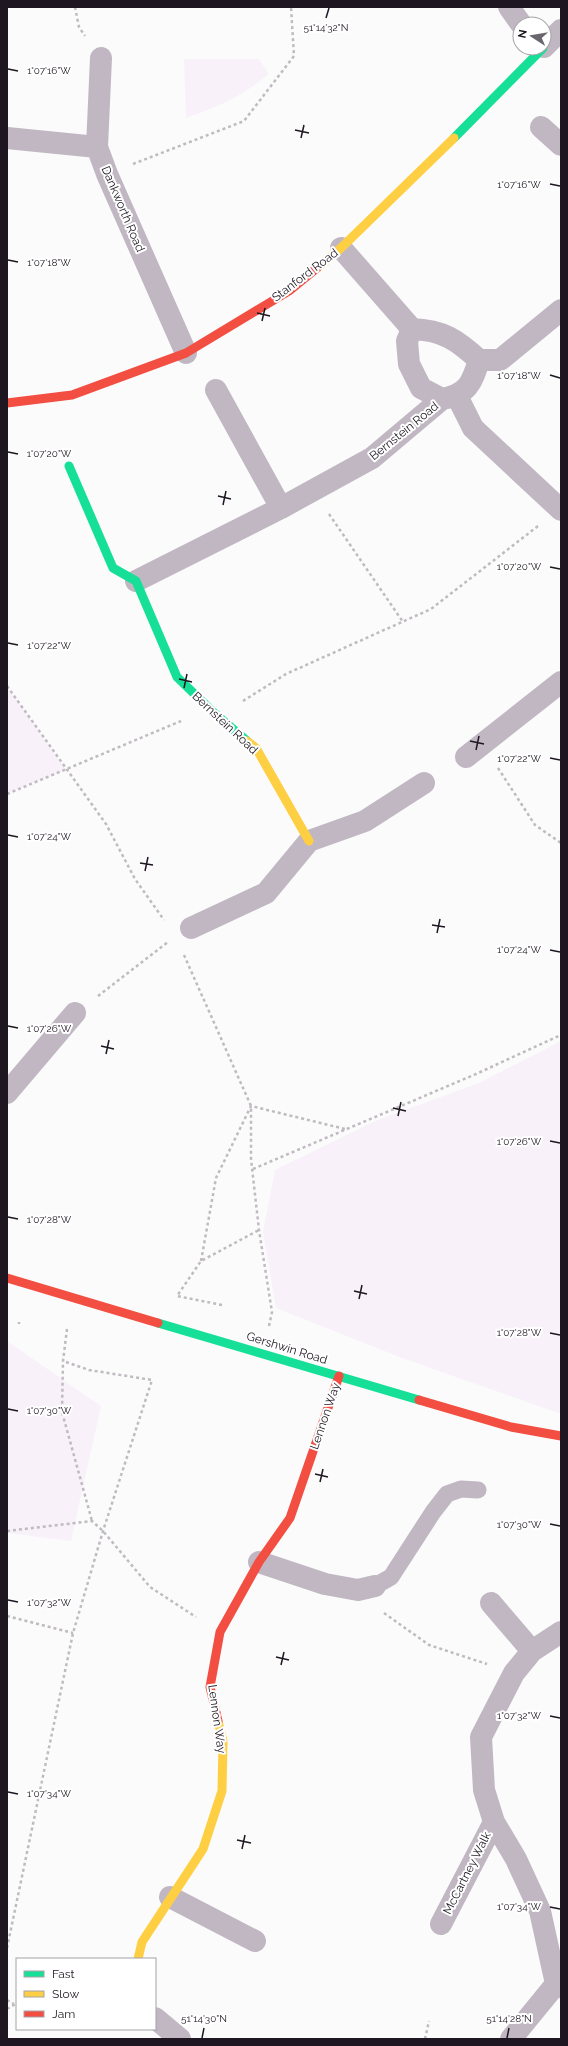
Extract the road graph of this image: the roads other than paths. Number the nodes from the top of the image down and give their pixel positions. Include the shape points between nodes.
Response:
1 (509, 7) edge
2 (515, 16) edge
3 (561, 30) edge
4 (552, 38) edge
5 (533, 56) edge
6 (101, 58) dead end
7 (541, 127) dead end
8 (7, 138) edge
9 (561, 145) edge
10 (97, 146) junction
11 (341, 248) junction
12 (561, 310) edge
13 (412, 329) junction
14 (186, 353) junction
15 (480, 360) junction
16 (216, 390) dead end
17 (450, 398) junction
18 (7, 403) edge
19 (69, 466) dead end
20 (281, 508) junction
21 (560, 508) edge
22 (136, 582) junction
23 (561, 682) edge
24 (466, 757) dead end
25 (424, 783) dead end
26 (309, 841) junction
27 (184, 932) road end
28 (75, 1013) road end
29 (7, 1093) edge
30 (7, 1278) edge
31 (339, 1376) junction
32 (561, 1436) edge
33 (478, 1490) dead end
34 (258, 1562) junction
35 (366, 1588) joint
36 (491, 1603) dead end
37 (561, 1632) edge
38 (532, 1651) junction
39 (494, 1822) junction
40 (170, 1897) junction
41 (441, 1924) dead end
42 (255, 1941) dead end
43 (138, 1958) edge
44 (558, 1986) edge
45 (156, 2019) edge
46 (180, 2039) edge
47 (511, 2039) edge

1 - 2 street
3 - 4 street, Stanford Road
5 - 11 street, Stanford Road via 432,160
6 - 10 street, Dankworth Road
7 - 9 street
8 - 10 street
10 - 14 street, Dankworth Road
11 - 13 street
11 - 14 street, Stanford Road via 289,291
12 - 15 street via 500,360
13 - 15 street via 430,330 457,340
13 - 17 street, Bernstein Road via 407,341 409,364 421,388
14 - 18 street, Stanford Road via 72,394
15 - 17 street, Bernstein Road via 472,382
16 - 20 street
17 - 20 street, Bernstein Road via 372,458
17 - 21 street via 473,428
19 - 22 street via 113,568
20 - 22 street, Bernstein Road
22 - 26 street, Bernstein Road via 177,677 256,748
23 - 24 street
25 - 26 street via 365,822
26 - 27 street via 266,893
28 - 29 street
30 - 31 street, Gershwin Road
31 - 32 street, Gershwin Road via 511,1427
31 - 34 street, Lennon Way via 290,1518
33 - 35 lane via 461,1489 447,1494 391,1577
34 - 35 street via 325,1584
34 - 40 street, Lennon Way via 220,1632 210,1687 223,1741 222,1791 203,1849
36 - 38 street
37 - 38 street, McCartney Walk
38 - 39 street, McCartney Walk via 514,1673 481,1737 484,1790
39 - 41 street, McCartney Walk
39 - 44 street, McCartney Walk via 516,1859 540,1911
40 - 42 street
40 - 43 street, Lennon Way via 142,1942
44 - 47 street, McCartney Walk
45 - 46 street

